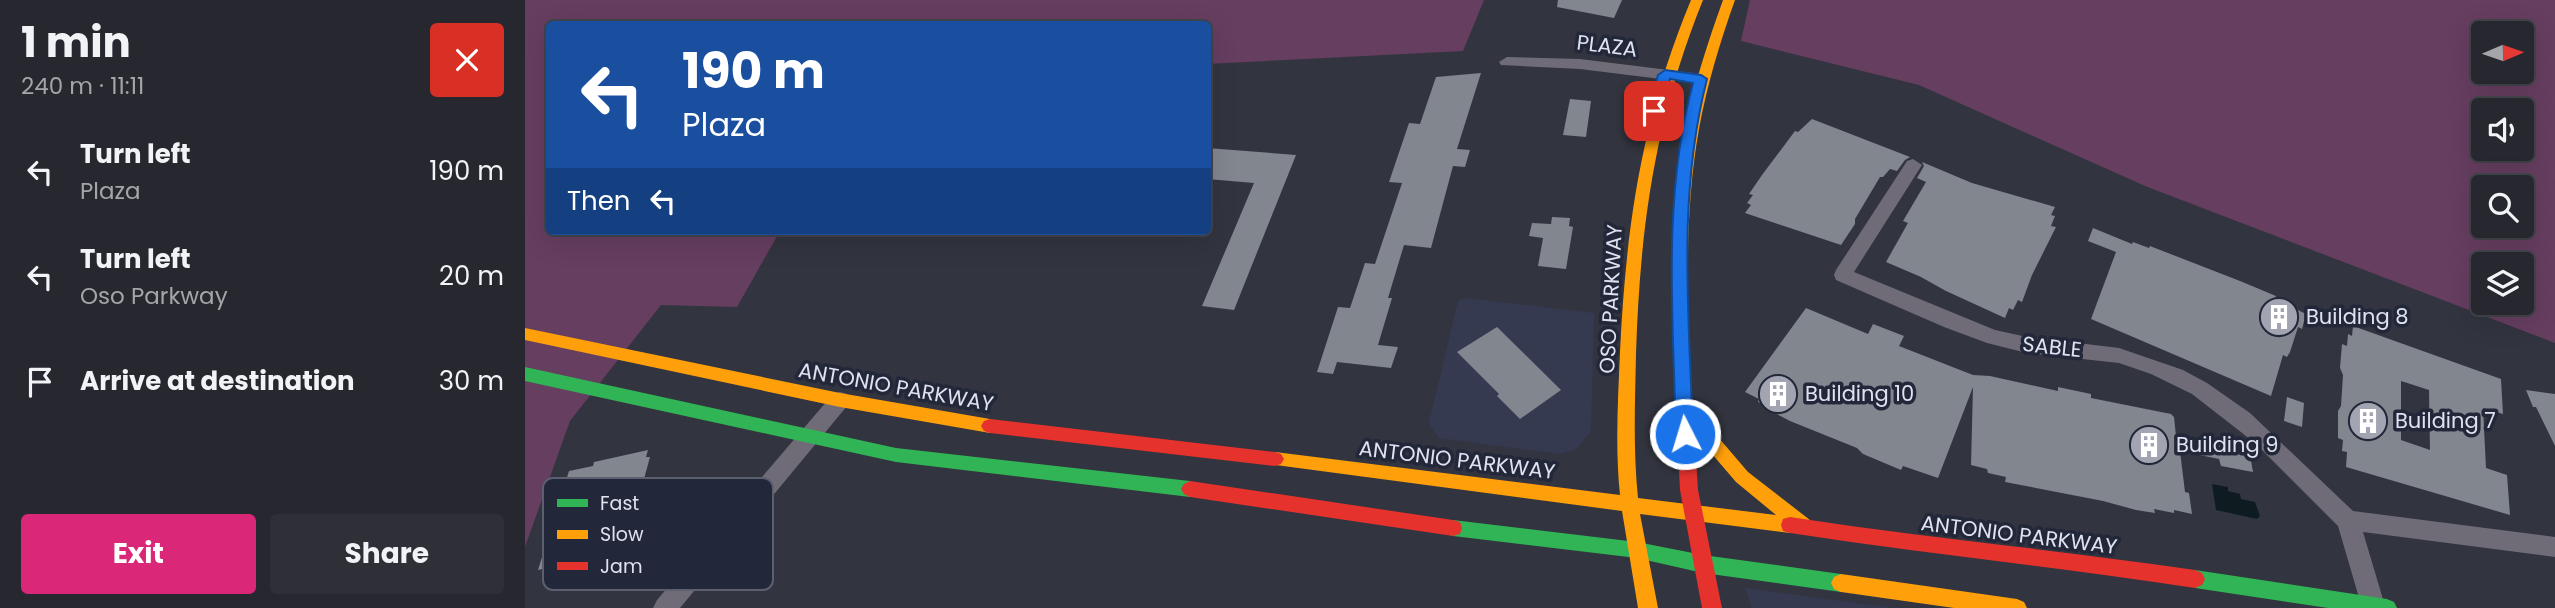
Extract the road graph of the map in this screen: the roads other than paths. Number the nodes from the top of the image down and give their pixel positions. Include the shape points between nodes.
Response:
1 (1697, 0) edge
2 (1729, 0) edge
3 (1507, 62) dead end
4 (1665, 75) junction
5 (1701, 79) junction
6 (1913, 165) dead end
7 (525, 334) edge
8 (525, 374) edge
9 (840, 400) junction
10 (1682, 407) junction
11 (808, 436) junction
12 (1233, 453) junction
13 (1199, 477) junction
14 (773, 478) edge
15 (1630, 503) junction
16 (1693, 514) junction
17 (2348, 520) junction
18 (1803, 526) junction
19 (2555, 548) edge
20 (1637, 550) junction
21 (1703, 564) junction
22 (680, 590) edge
23 (2380, 607) edge
24 (665, 608) edge
25 (1648, 608) edge
26 (1712, 608) edge
27 (2017, 608) edge

1 - 4 main road, OSO PARKWAY
2 - 5 main road
3 - 4 street, PLAZA via 1559,61
4 - 5 street, PLAZA
4 - 15 main road, OSO PARKWAY via 1645,152 1632,270 1626,418
5 - 10 main road via 1690,120 1679,220
6 - 17 street, SABLE via 1843,275 1993,336 2041,348 2101,352 2174,375 2207,393 2264,436
7 - 9 main road, ANTONIO PARKWAY
8 - 11 main road
9 - 11 street
9 - 12 main road, ANTONIO PARKWAY via 990,426
10 - 16 main road
10 - 18 main road via 1723,457 1775,507
11 - 13 main road via 896,455
11 - 14 street
12 - 13 main road
12 - 15 main road, ANTONIO PARKWAY
13 - 20 main road via 1423,524
15 - 16 main road, ANTONIO PARKWAY
15 - 20 main road, OSO PARKWAY
16 - 18 main road, ANTONIO PARKWAY
16 - 21 main road
17 - 19 street
17 - 23 street
18 - 23 main road, ANTONIO PARKWAY via 1906,543 2073,560
20 - 21 main road
20 - 25 main road, OSO PARKWAY
21 - 26 main road
21 - 27 main road
22 - 24 street

